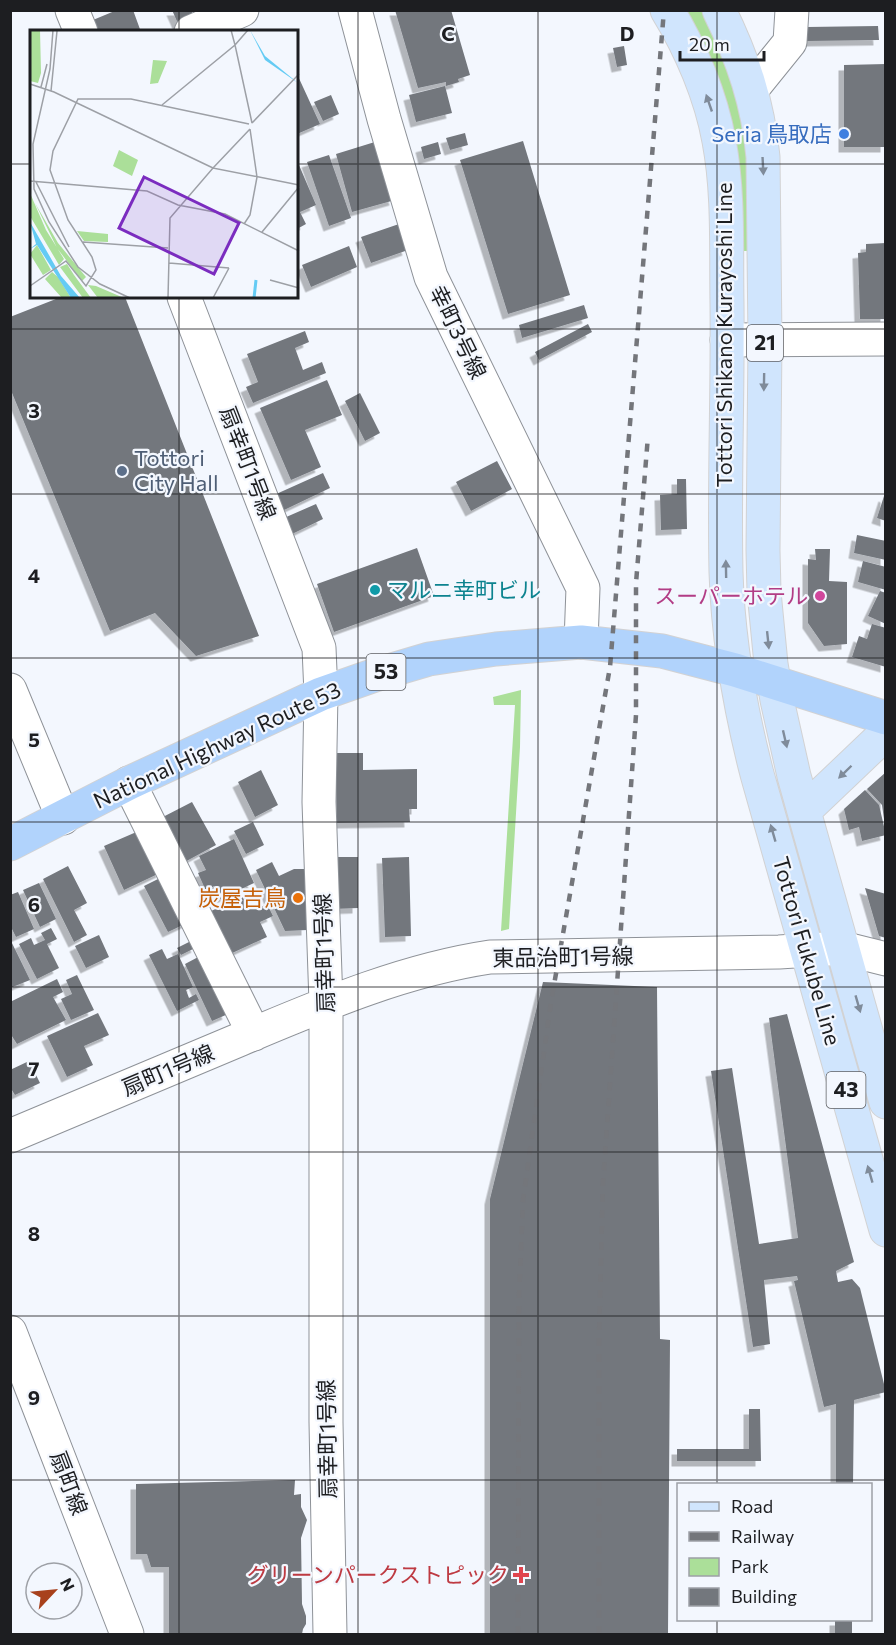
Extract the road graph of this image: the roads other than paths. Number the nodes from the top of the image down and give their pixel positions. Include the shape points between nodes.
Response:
1 (72, 10) edge
2 (242, 10) edge
3 (355, 10) edge
4 (667, 10) edge
5 (719, 10) edge
6 (792, 10) edge
7 (80, 30) edge
8 (196, 30) edge
9 (752, 89) junction
10 (184, 298) edge
11 (885, 339) edge
12 (727, 340) junction
13 (765, 341) junction
14 (581, 642) junction
15 (735, 670) junction
16 (774, 682) junction
17 (10, 690) edge
18 (321, 694) junction
19 (885, 718) edge
20 (885, 733) edge
21 (129, 783) junction
22 (804, 811) junction
23 (63, 818) junction
24 (10, 844) edge
25 (842, 948) junction
26 (807, 950) junction
27 (885, 959) edge
28 (326, 1004) junction
29 (254, 1034) junction
30 (885, 1102) edge
31 (10, 1136) edge
32 (885, 1230) edge
33 (10, 1332) edge
34 (19, 1378) edge
35 (127, 1635) edge
36 (330, 1635) edge

1 - 7 street
2 - 8 street
3 - 14 street, 幸町3号線 via 431,277 583,588
12 -> 4 main road, Tottori Shikano Kurayoshi Line / 21 via 725,195 720,143 693,62
5 - 9 main road, Tottori Shikano Kurayoshi Line / 21
6 - 9 street via 790,42
9 -> 13 main road, Tottori Shikano Kurayoshi Line / 21 via 763,169
10 - 18 street, 扇幸町1号線 via 319,648
11 - 13 street
12 - 13 street
15 -> 12 main road, Tottori Shikano Kurayoshi Line / 21 via 726,557
13 -> 16 main road, Tottori Shikano Kurayoshi Line / 21 via 763,550
14 - 15 highway, National Highway Route 53 / 53 via 662,651
14 - 18 highway, National Highway Route 53 / 53 via 429,659
15 - 16 highway, National Highway Route 53 / 53
26 -> 15 main road, Tottori Fukube Line / 43 via 757,774
16 - 19 highway, National Highway Route 53 / 53
16 -> 22 main road, Tottori Fukube Line / 43
17 - 23 street
18 - 21 highway, National Highway Route 53 / 53
18 - 28 street, 扇幸町1号線 via 319,801
20 -> 22 main road
21 - 23 highway, National Highway Route 53 / 53
21 - 29 street
22 - 25 main road, Tottori Fukube Line / 43
23 - 24 highway, National Highway Route 53 / 53
25 - 26 street, 東品治町1号線
25 - 27 street, 東品治町1号線
25 -> 30 main road, Tottori Fukube Line / 43
26 - 28 street, 東品治町1号線 via 490,957 389,980
32 -> 26 main road, Tottori Fukube Line / 43
28 - 29 street, 扇町1号線
28 - 36 street, 扇幸町1号線
29 - 31 street, 扇町1号線
33 - 34 street, 扇町線
34 - 35 street, 扇町線

